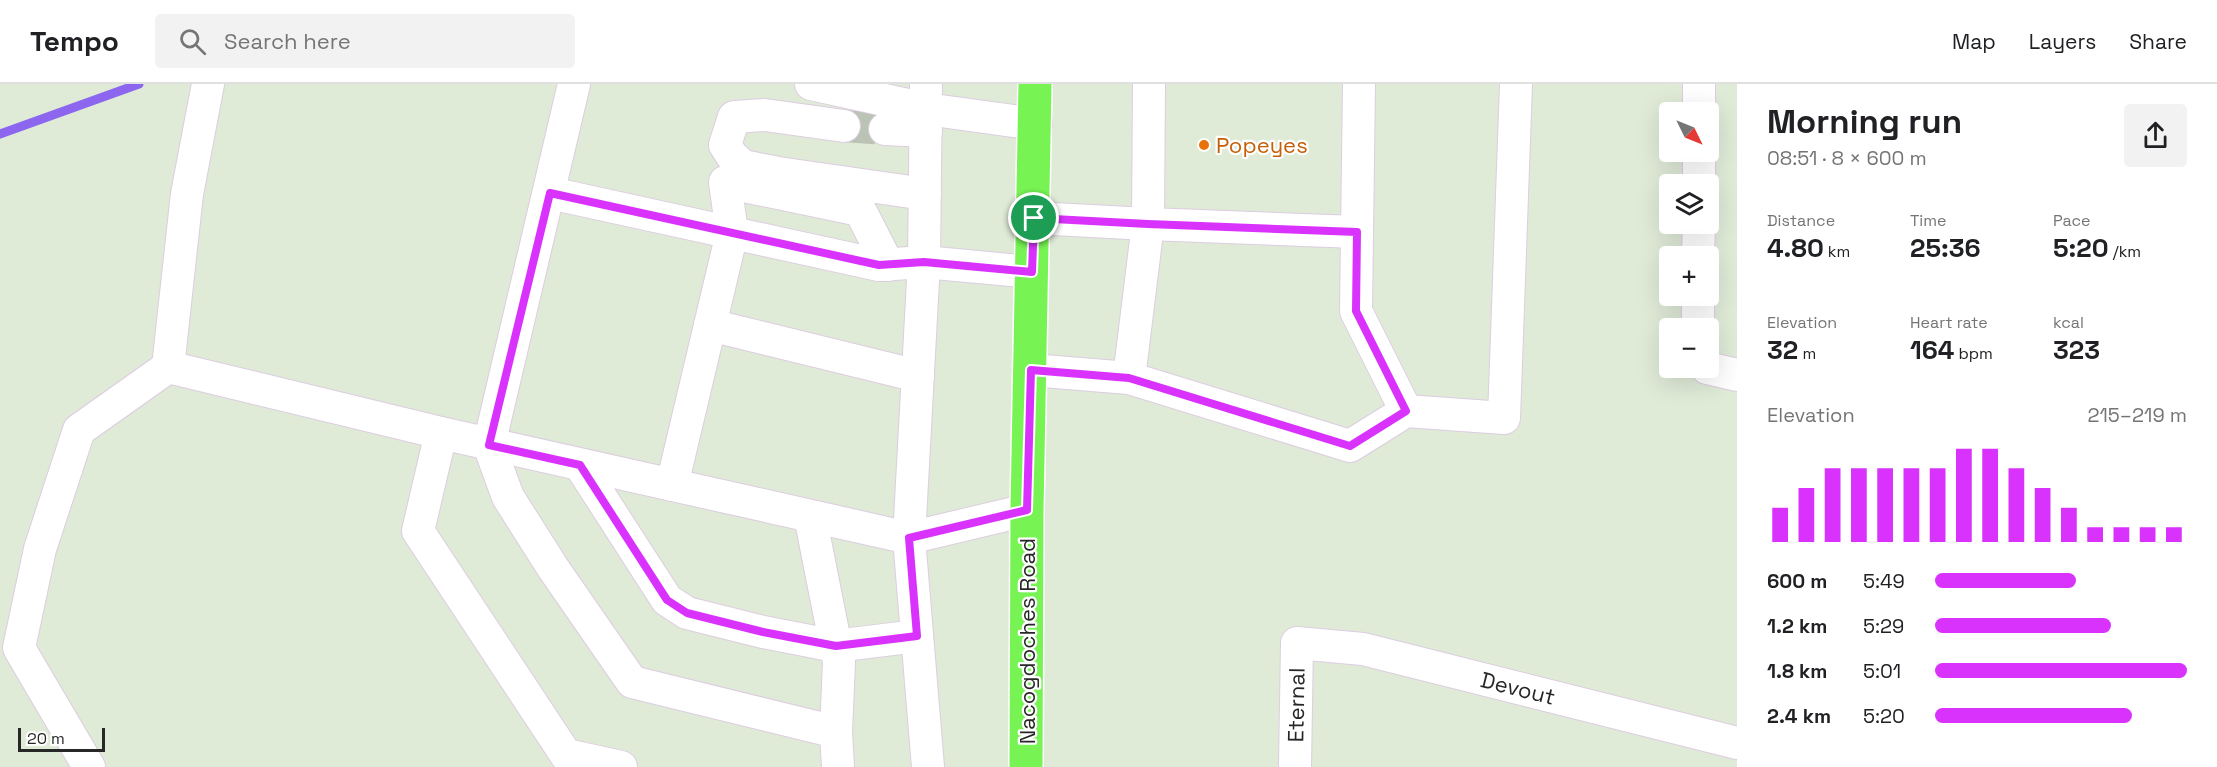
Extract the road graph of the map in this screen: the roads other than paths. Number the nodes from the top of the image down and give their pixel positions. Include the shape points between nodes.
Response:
1 (208, 84) edge
2 (574, 84) edge
3 (811, 84) edge
4 (1035, 84) edge
5 (1149, 84) edge
6 (1359, 84) edge
7 (1515, 84) edge
8 (1699, 84) edge
9 (1699, 102) edge
10 (926, 108) edge
11 (1036, 124) junction
12 (844, 126) tunnel mouth
13 (885, 129) tunnel mouth
14 (707, 151) dead end
15 (725, 182) junction
16 (550, 193) junction
17 (925, 194) junction
18 (1034, 218) junction
19 (1148, 224) junction
20 (1357, 232) junction
21 (732, 233) junction
22 (924, 262) junction
23 (888, 265) junction
24 (1032, 272) junction
25 (710, 325) junction
26 (168, 367) junction
27 (1031, 370) junction
28 (1719, 371) edge
29 (1737, 375) edge
30 (918, 376) junction
31 (1129, 378) junction
32 (1406, 411) junction
33 (441, 433) junction
34 (489, 445) junction
35 (580, 465) junction
36 (672, 486) junction
37 (1027, 510) junction
38 (810, 516) junction
39 (909, 538) junction
40 (917, 636) junction
41 (1297, 643) joint
42 (836, 646) junction
43 (836, 732) junction
44 (1737, 743) edge
45 (89, 767) edge
46 (621, 767) edge
47 (837, 767) edge
48 (928, 767) edge
49 (1026, 767) edge
50 (1295, 767) edge

1 - 26 street via 187,194
2 - 16 street
3 - 10 street
4 - 11 main road, Nacogdoches Road
5 - 19 street
6 - 20 street
7 - 32 street via 1504,418
8 - 9 street
10 - 11 street
10 - 13 street
10 - 17 street
11 - 18 main road, Nacogdoches Road
12 - 17 street via 765,115 734,117 725,145 743,166
14 - 15 street
15 - 21 street
15 - 23 street via 860,210
16 - 21 street
16 - 34 street
17 - 22 street
18 - 19 street
18 - 24 main road, Nacogdoches Road
19 - 20 street
19 - 31 street
20 - 32 street via 1356,311
21 - 23 street
21 - 25 street
22 - 23 street
22 - 24 street
22 - 30 street
24 - 27 main road, Nacogdoches Road
25 - 30 street
25 - 36 street
26 - 33 street
26 - 45 street via 79,430 40,549 19,648
27 - 31 street
27 - 37 main road, Nacogdoches Road
28 - 29 street
30 - 39 street
31 - 32 street via 1350,446
33 - 34 street
33 - 46 street via 418,531 566,755
34 - 35 street
34 - 43 street via 508,497 632,682
35 - 36 street
35 - 42 street via 667,600 687,613
36 - 38 street
37 - 39 street
37 - 49 main road, Nacogdoches Road
38 - 39 street
38 - 42 street
39 - 40 street
40 - 42 street
40 - 48 street
41 - 44 street, Devout via 1363,649
41 - 50 street, Eternal
42 - 43 street
43 - 47 street

